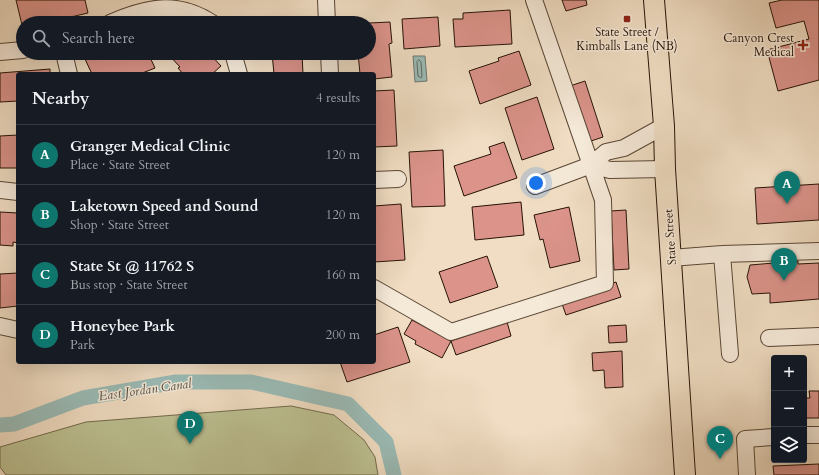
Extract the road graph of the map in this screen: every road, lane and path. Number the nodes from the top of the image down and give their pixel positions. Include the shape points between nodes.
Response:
1 (326, 0) edge
2 (534, 0) edge
3 (654, 0) edge
4 (127, 16) edge
5 (199, 16) edge
6 (327, 16) edge
7 (16, 51) edge
8 (0, 52) edge
9 (66, 60) edge
10 (236, 60) edge
11 (329, 60) edge
12 (69, 72) edge
13 (239, 72) edge
14 (330, 72) edge
15 (664, 126) junction
16 (591, 165) junction
17 (665, 168) junction
18 (398, 179) dead end
19 (376, 180) edge
20 (535, 186) dead end
21 (0, 190) edge
22 (16, 192) edge
23 (819, 252) edge
24 (722, 254) junction
25 (671, 258) junction
26 (376, 289) edge
27 (0, 326) edge
28 (16, 330) edge
29 (819, 336) edge
30 (769, 338) dead end
31 (730, 354) dead end
32 (807, 435) edge
33 (819, 435) edge
34 (771, 437) edge
35 (685, 475) edge
36 (747, 475) edge

1 - 6 street
2 - 16 street
3 - 15 main road, State Street
4 - 5 street via 147,8 167,6 187,10
7 - 8 street
9 - 12 street
10 - 13 street
11 - 14 street
15 - 16 street via 624,148 606,152
15 - 17 main road, State Street
16 - 17 street via 610,170
16 - 20 street
16 - 26 street via 603,200 605,283 451,332
17 - 25 main road, State Street
18 - 19 street
21 - 22 street
23 - 24 street
24 - 25 street
24 - 31 street
25 - 35 main road, State Street
27 - 28 street
29 - 30 street
32 - 33 street
34 - 36 street via 745,439

